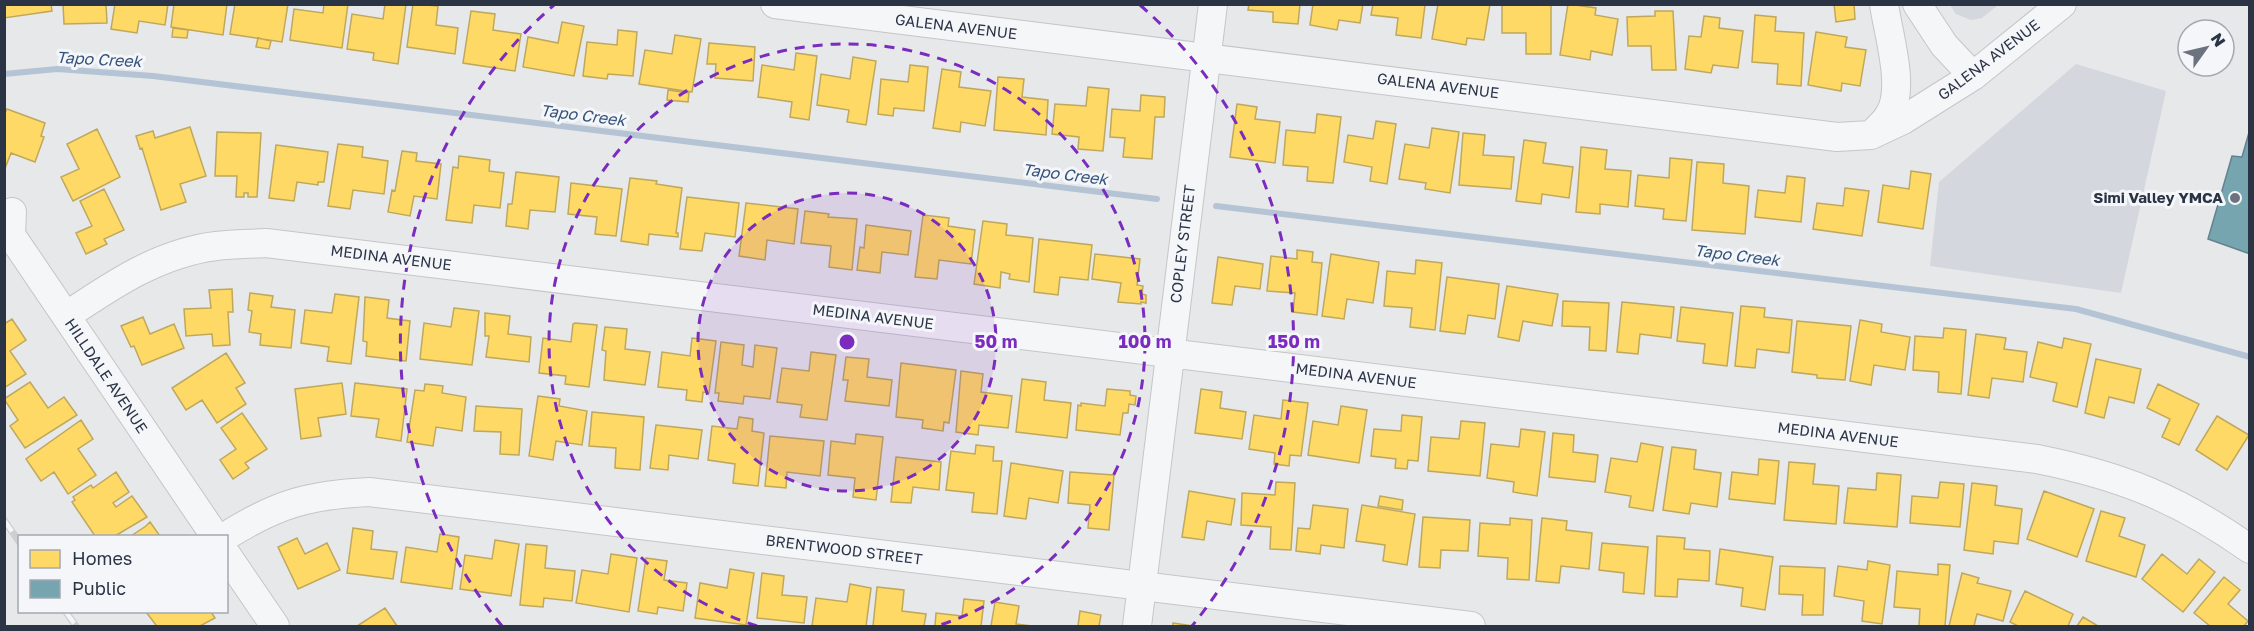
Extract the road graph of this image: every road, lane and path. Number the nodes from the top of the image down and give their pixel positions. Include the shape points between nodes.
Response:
1 (775, 4) edge
2 (1213, 4) edge
3 (1884, 4) edge
4 (1917, 4) edge
5 (2062, 4) edge
6 (1205, 57) junction
7 (1973, 76) junction
8 (1871, 135) junction
9 (12, 212) dead end
10 (66, 316) junction
11 (1170, 353) junction
12 (214, 535) edge
13 (228, 536) edge
14 (2250, 549) edge
15 (228, 557) edge
16 (1142, 586) junction
17 (1375, 621) edge
18 (275, 627) edge
19 (1137, 627) edge
20 (1471, 627) edge

1 - 6 street, GALENA AVENUE
2 - 6 street, COPLEY STREET
3 - 8 street via 1896,97 1890,115
4 - 7 street via 1944,45
5 - 7 street, GALENA AVENUE
6 - 8 street, GALENA AVENUE via 1836,137
6 - 11 street, COPLEY STREET
7 - 8 street, GALENA AVENUE via 1903,120
9 - 10 street, HILLDALE AVENUE via 11,235
10 - 11 street, MEDINA AVENUE via 124,277 165,258 214,246 266,243
10 - 12 street, HILLDALE AVENUE
11 - 14 street, MEDINA AVENUE via 2037,459 2085,469 2162,497 2217,526
11 - 16 street, COPLEY STREET
13 - 16 street, BRENTWOOD STREET via 255,518 288,504 328,494 369,492
15 - 18 street
16 - 17 street, BRENTWOOD STREET
16 - 19 street, COPLEY STREET
17 - 20 street, BRENTWOOD STREET

